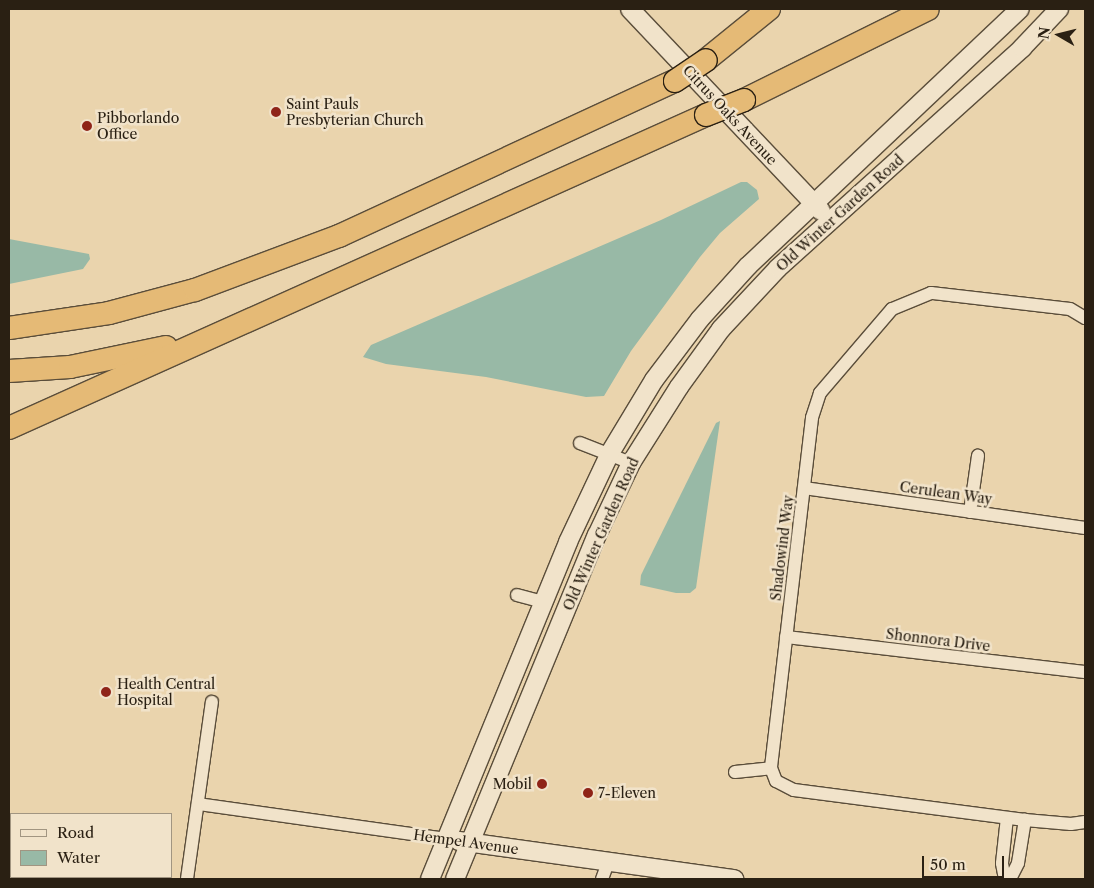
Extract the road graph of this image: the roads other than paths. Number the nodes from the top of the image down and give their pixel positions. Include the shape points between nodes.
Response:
1 (630, 9) edge
2 (770, 9) edge
3 (928, 9) edge
4 (1020, 9) edge
5 (1059, 9) edge
6 (814, 204) junction
7 (830, 220) junction
8 (1085, 318) edge
9 (9, 328) edge
10 (216, 333) junction
11 (9, 371) edge
12 (9, 428) edge
13 (580, 443) dead end
14 (610, 453) junction
15 (978, 456) dead end
16 (631, 463) junction
17 (804, 488) junction
18 (970, 512) junction
19 (1085, 528) edge
20 (517, 595) dead end
21 (543, 602) junction
22 (786, 637) junction
23 (1085, 672) edge
24 (212, 702) dead end
25 (771, 768) junction
26 (735, 772) dead end
27 (198, 804) junction
28 (1007, 818) junction
29 (1025, 820) junction
30 (1085, 822) edge
31 (446, 839) junction
32 (470, 843) junction
33 (609, 860) junction
34 (187, 879) edge
35 (430, 879) edge
36 (455, 879) edge
37 (602, 879) edge
38 (734, 879) edge
39 (1005, 879) edge
40 (1010, 879) edge

1 - 6 main road, Citrus Oaks Avenue
2 - 9 highway, bridge via 674,81 312,246 195,290 109,313
3 - 10 highway, bridge via 744,100
4 - 6 main road, Old Winter Garden Road
5 - 7 main road, Old Winter Garden Road via 1022,48
6 - 7 main road, Citrus Oaks Avenue
6 - 14 main road, Old Winter Garden Road via 748,266 700,319 654,380
7 - 16 main road, Old Winter Garden Road via 778,268 721,329
8 - 17 street, Shadowind Way via 1070,310 931,292 892,309 820,393 812,418
10 - 11 highway via 109,360
10 - 12 highway
13 - 14 street
14 - 16 street
14 - 21 main road, Old Winter Garden Road
15 - 18 street
16 - 32 main road, Old Winter Garden Road via 597,535
17 - 18 street, Cerulean Way
17 - 22 street, Shadowind Way
18 - 19 street, Cerulean Way
20 - 21 street
21 - 31 main road, Old Winter Garden Road
22 - 23 street, Shonnora Drive
22 - 25 street, Shadowind Way
24 - 27 street
25 - 26 street
25 - 28 street via 776,781 794,790
27 - 31 street, Hempel Avenue
27 - 34 street
28 - 29 street
28 - 39 street via 1002,863
29 - 30 street
29 - 40 street via 1018,863
31 - 32 main road, Hempel Avenue
31 - 35 main road, Old Winter Garden Road
32 - 33 main road, Hempel Avenue
32 - 36 main road, Old Winter Garden Road
33 - 37 street
33 - 38 main road, Hempel Avenue

